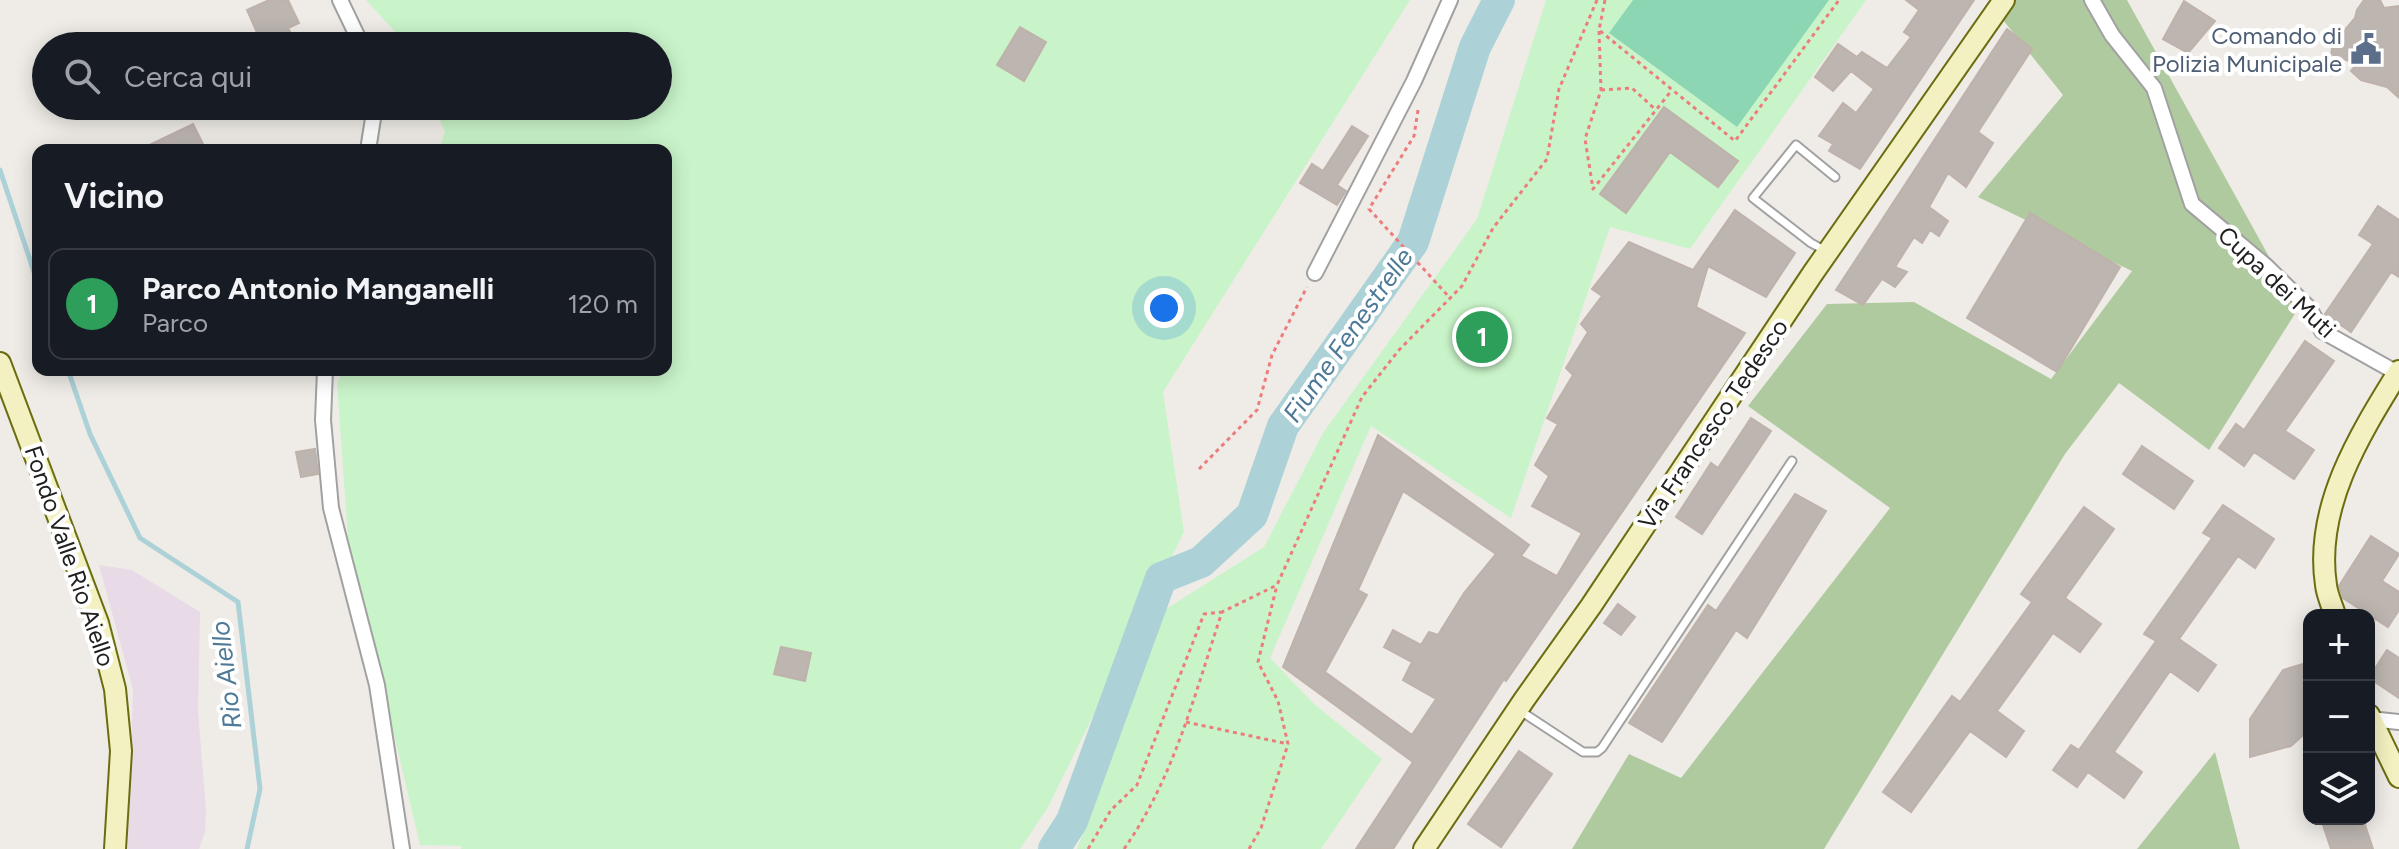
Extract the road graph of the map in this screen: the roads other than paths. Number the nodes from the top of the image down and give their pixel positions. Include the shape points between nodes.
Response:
1 (340, 0) edge
2 (1450, 0) edge
3 (2004, 0) edge
4 (2092, 0) edge
5 (355, 32) edge
6 (373, 120) edge
7 (369, 144) edge
8 (1835, 177) dead end
9 (1828, 252) junction
10 (1315, 273) road end
11 (0, 363) edge
12 (2398, 372) edge
13 (325, 376) edge
14 (1792, 461) dead end
15 (2333, 609) edge
16 (1518, 709) junction
17 (2375, 718) edge
18 (2399, 722) edge
19 (2375, 727) edge
20 (2399, 777) edge
21 (115, 849) edge
22 (402, 849) edge
23 (1424, 849) edge

1 - 5 street
2 - 10 street
3 - 9 street, Via Francesco Tedesco
4 - 12 street, Cupa dei Muti via 2154,88 2192,204 2309,308 2322,331
6 - 7 street
8 - 9 lane via 1796,145 1753,198
9 - 16 street, Via Francesco Tedesco
11 - 21 street, Fondo Valle Rio Aiello via 98,623 115,689 121,751
12 - 15 street via 2338,485 2325,561
13 - 22 street via 331,508 377,685
14 - 16 lane via 1602,748 1583,752
16 - 23 street, Via Francesco Tedesco
17 - 18 street
19 - 20 street

